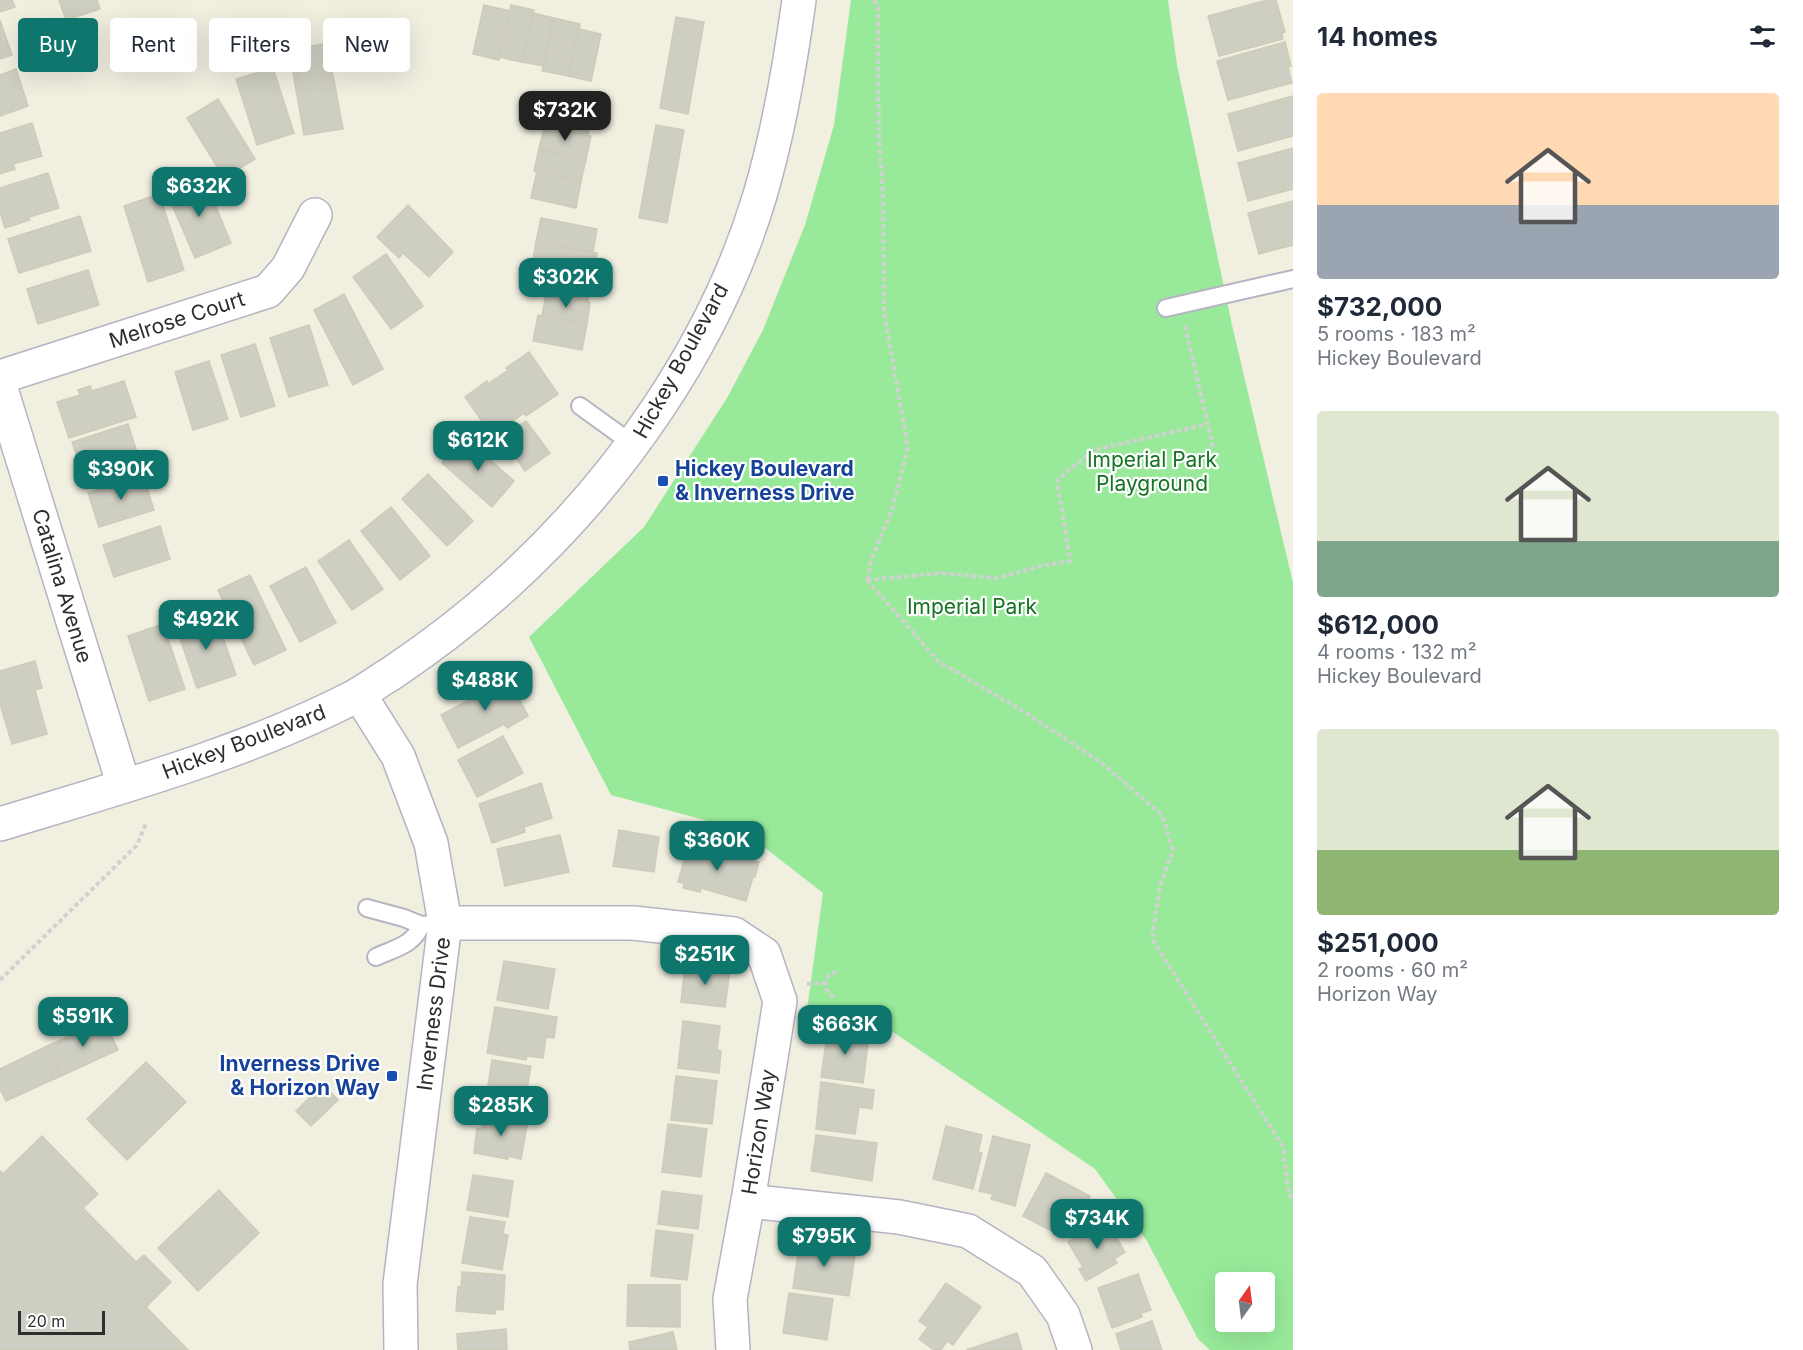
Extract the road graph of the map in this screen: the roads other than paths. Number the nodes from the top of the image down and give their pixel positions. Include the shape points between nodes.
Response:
1 (799, 0) edge
2 (315, 215) dead end
3 (1293, 279) edge
4 (1173, 307) road end
5 (0, 377) edge
6 (0, 386) edge
7 (580, 406) dead end
8 (634, 445) junction
9 (359, 694) junction
10 (124, 786) junction
11 (0, 824) edge
12 (367, 908) dead end
13 (433, 924) junction
14 (376, 957) dead end
15 (748, 1201) junction
16 (401, 1350) edge
17 (733, 1350) edge
18 (1075, 1350) edge

1 - 8 street, Hickey Boulevard via 778,126 736,260 708,322
2 - 5 street, Melrose Court via 288,268 268,291
3 - 4 lane
6 - 10 street, Catalina Avenue
7 - 8 lane
8 - 9 street, Hickey Boulevard via 539,555 424,652
9 - 10 street, Hickey Boulevard via 285,730 203,762
9 - 13 street, Inverness Drive via 398,756 431,843
10 - 11 street, Hickey Boulevard
12 - 13 lane
13 - 14 lane via 411,941
13 - 15 street, Horizon Way via 633,923 734,934 764,954 780,1000
13 - 16 street, Inverness Drive via 400,1284
15 - 17 street, Horizon Way via 730,1299
15 - 18 street via 899,1217 968,1231 1032,1271 1064,1315

